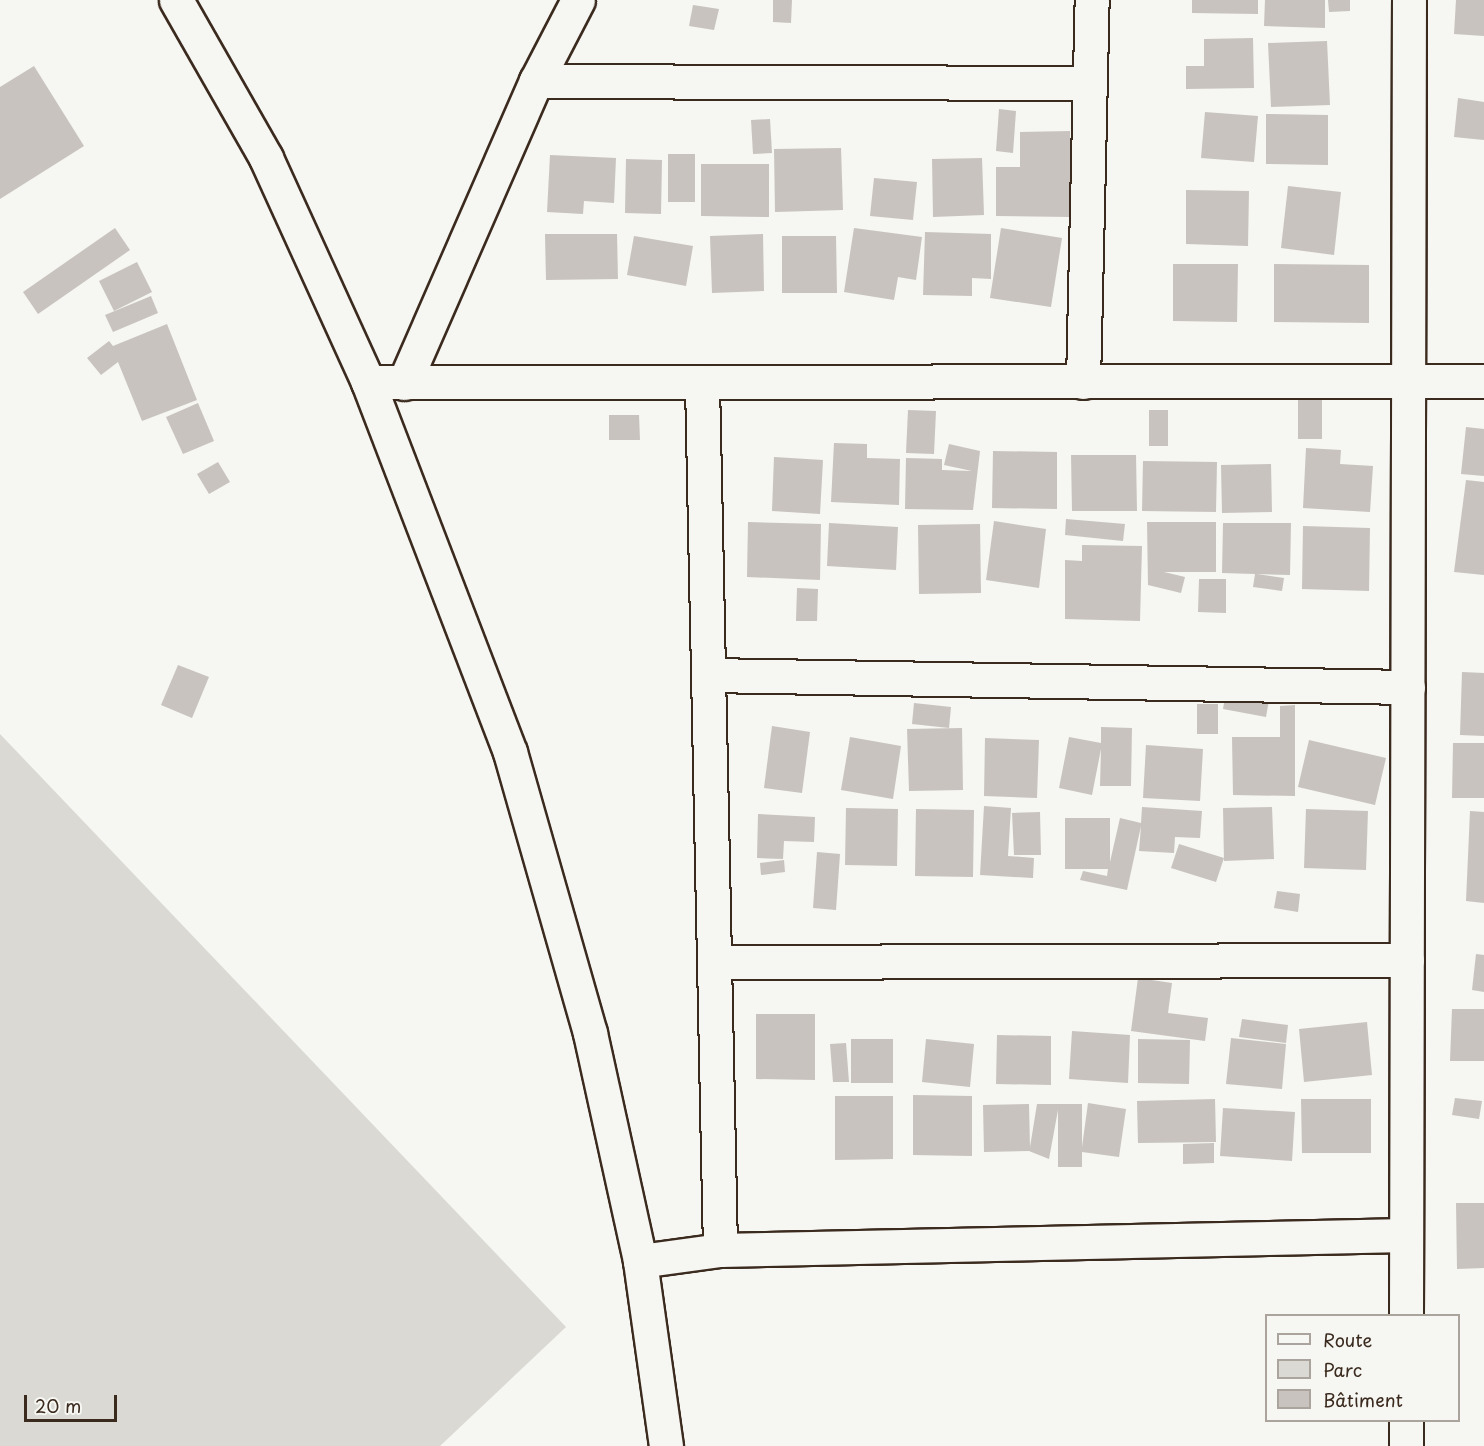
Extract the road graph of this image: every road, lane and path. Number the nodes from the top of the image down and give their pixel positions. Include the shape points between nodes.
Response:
1 (176, 0) edge
2 (578, 0) edge
3 (1092, 0) edge
4 (1409, 0) edge
5 (536, 81) junction
6 (1090, 83) junction
7 (1408, 381) junction
8 (1484, 381) edge
9 (368, 382) junction
10 (1083, 382) junction
11 (404, 383) junction
12 (702, 383) junction
13 (708, 675) junction
14 (1408, 687) junction
15 (1407, 960) junction
16 (714, 962) junction
17 (1406, 1235) junction
18 (720, 1250) junction
19 (640, 1261) junction
20 (1406, 1314) edge
21 (1406, 1422) edge
22 (666, 1446) edge
23 (1406, 1446) edge

1 - 9 street via 266,158
2 - 5 street
3 - 6 street
4 - 7 street
5 - 6 street
5 - 11 street
6 - 10 street
7 - 8 street
7 - 10 street
7 - 14 street
9 - 11 street
9 - 19 street via 510,752 590,1033
10 - 12 street
11 - 12 street
12 - 13 street
13 - 14 street
13 - 16 street
14 - 15 street
15 - 16 street
15 - 17 street
16 - 18 street
17 - 18 street
17 - 20 street
18 - 19 street
19 - 22 street
21 - 23 street

